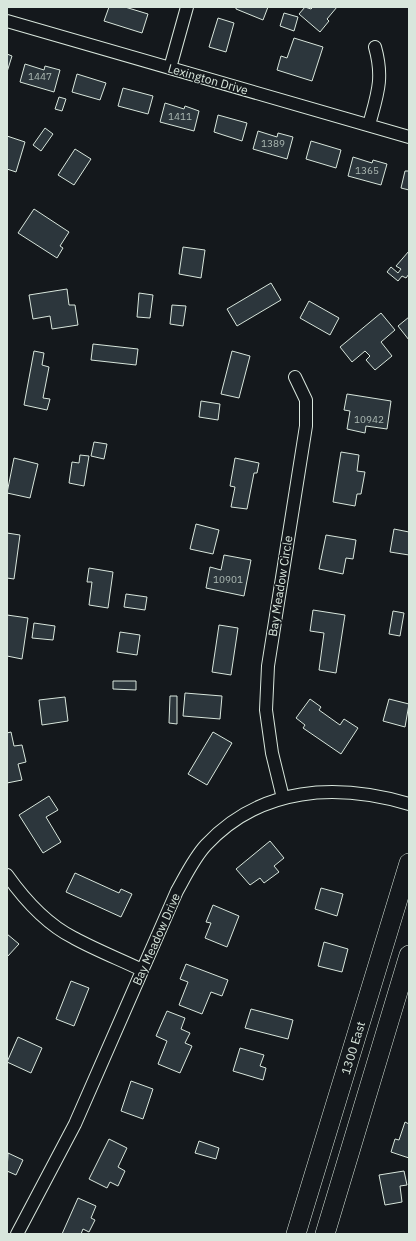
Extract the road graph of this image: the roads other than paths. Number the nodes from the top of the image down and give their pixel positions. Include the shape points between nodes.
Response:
1 (187, 7) edge
2 (7, 21) edge
3 (375, 47) dead end
4 (170, 68) junction
5 (368, 125) junction
6 (409, 137) edge
7 (295, 377) dead end
8 (283, 798) junction
9 (409, 804) edge
10 (409, 863) edge
11 (7, 875) edge
12 (409, 955) edge
13 (142, 970) junction
14 (17, 1234) edge
15 (296, 1234) edge
16 (325, 1234) edge

1 - 4 street
2 - 4 street, Lexington Drive
3 - 5 street via 380,64 379,86
4 - 5 street, Lexington Drive
5 - 6 street, Lexington Drive
7 - 8 street, Bay Meadow Circle via 306,400 306,426 268,666 266,710 272,753
8 - 9 street, Bay Meadow Drive via 308,792 335,791 361,793
8 - 13 street, Bay Meadow Drive via 240,818 206,845 177,891
10 - 15 main road, 1300 East
11 - 13 street via 42,915 73,938
12 - 16 main road
13 - 14 street, Bay Meadow Drive via 75,1124

